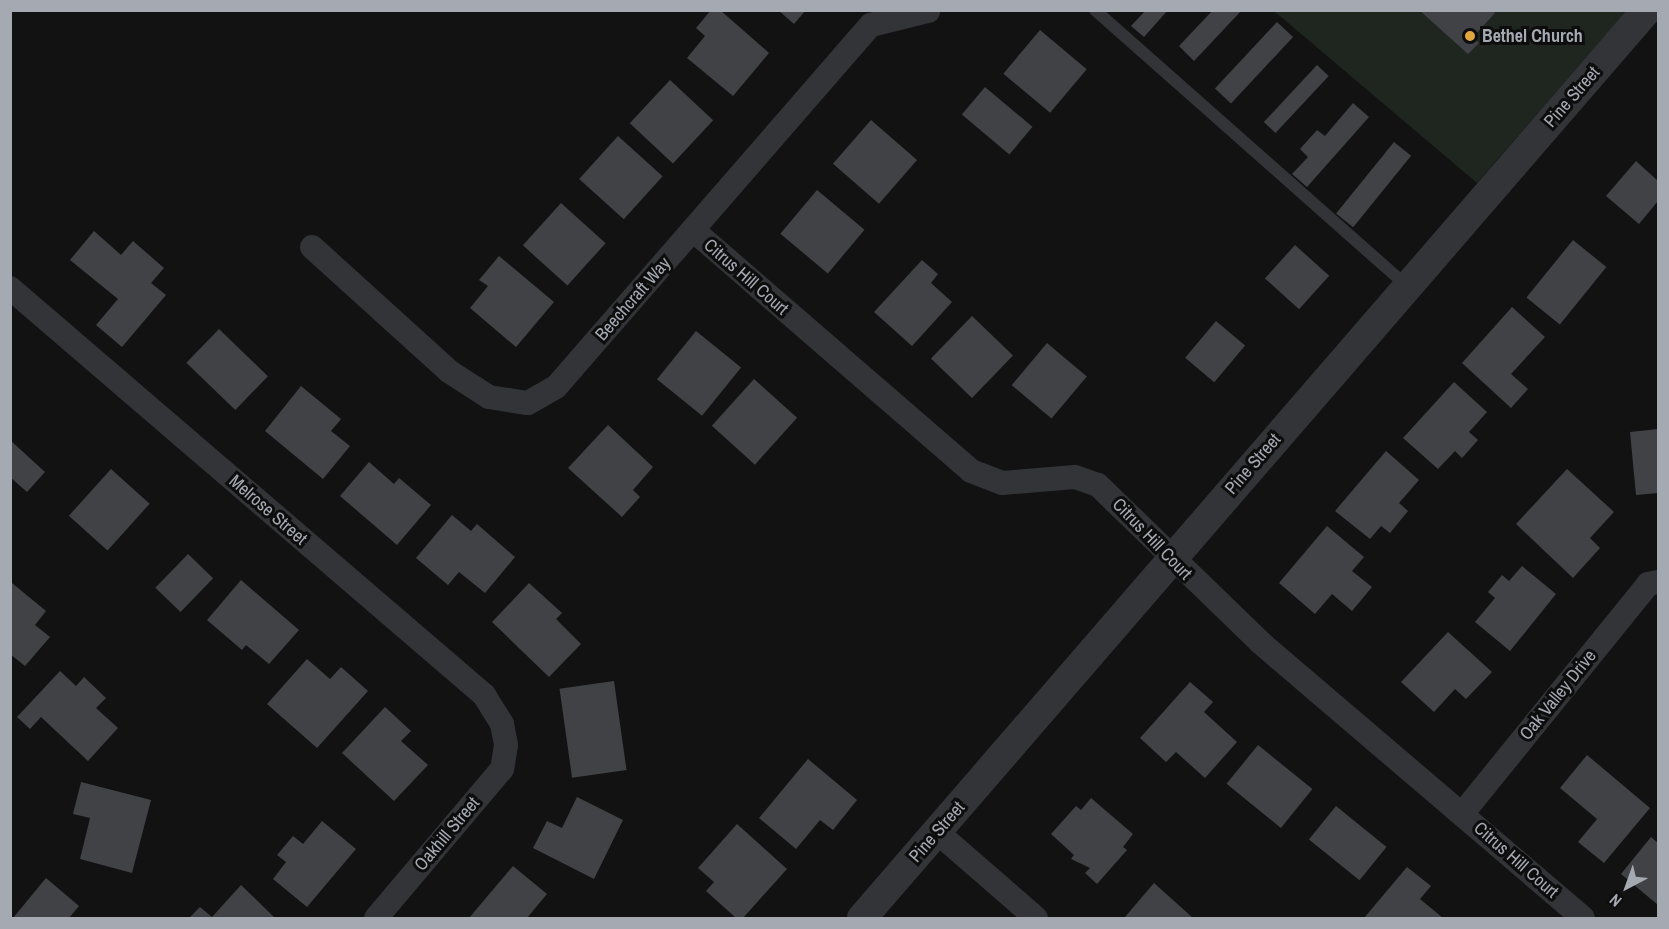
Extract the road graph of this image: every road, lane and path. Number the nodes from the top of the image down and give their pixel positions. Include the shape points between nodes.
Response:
1 (1095, 10) edge
2 (1647, 10) edge
3 (928, 11) edge
4 (693, 230) junction
5 (312, 247) dead end
6 (1407, 286) junction
7 (10, 288) edge
8 (1170, 560) junction
9 (1659, 582) edge
10 (506, 745) joint
11 (1462, 814) junction
12 (937, 832) junction
13 (376, 918) edge
14 (862, 918) edge
15 (1036, 918) edge
16 (1583, 918) edge

1 - 6 lane
2 - 6 street, Pine Street
3 - 4 street, Beechcraft Way via 871,25
4 - 5 street, Beechcraft Way via 556,387 528,403 489,397 450,372
4 - 8 street, Citrus Hill Court via 971,471 1002,483 1075,477 1098,485 1151,533
6 - 8 street, Pine Street
7 - 10 street, Melrose Street via 484,695 502,724
8 - 11 street, Citrus Hill Court
8 - 12 street, Pine Street
9 - 11 street, Oak Valley Drive via 1648,584
10 - 13 street, Oakhill Street via 502,769
11 - 16 street, Citrus Hill Court
12 - 14 street, Pine Street
12 - 15 street

